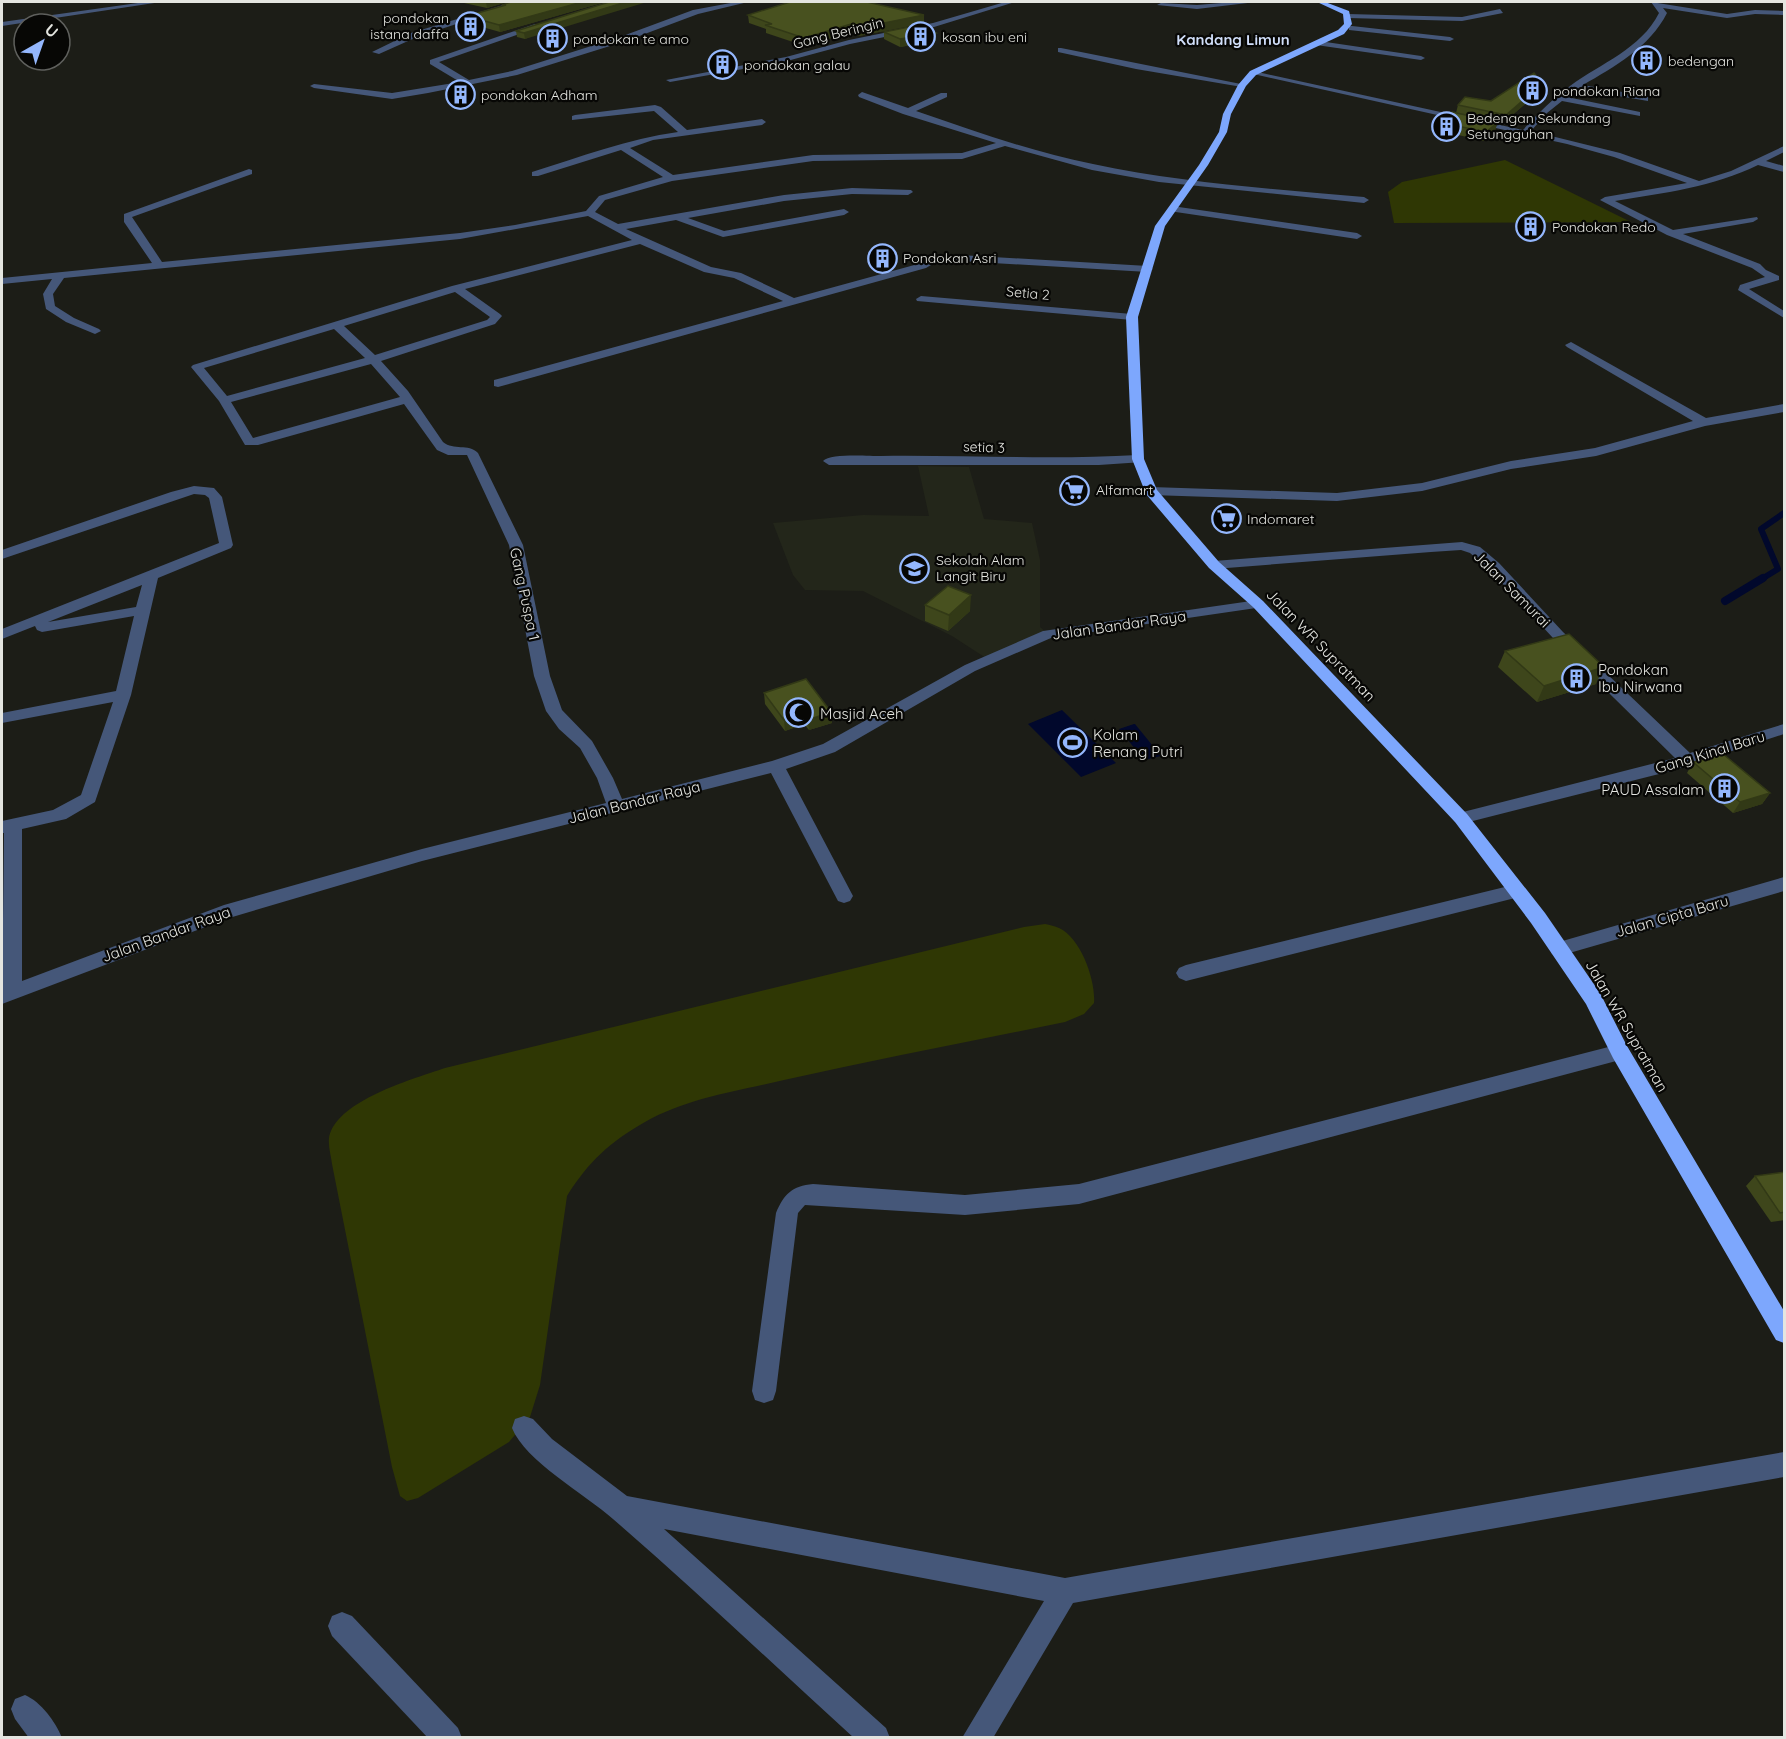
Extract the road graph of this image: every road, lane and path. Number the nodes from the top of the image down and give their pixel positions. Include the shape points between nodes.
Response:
1 (102, 2) edge
2 (157, 2) edge
3 (519, 2) edge
4 (744, 2) edge
5 (1011, 2) edge
6 (1252, 2) edge
7 (1320, 2) edge
8 (1655, 3) edge
9 (1161, 5) dead end
10 (108, 10) junction
11 (1500, 11) dead end
12 (1785, 13) edge
13 (1346, 22) junction
14 (548, 23) edge
15 (2, 24) edge
16 (1450, 39) dead end
17 (1319, 43) junction
18 (1061, 50) dead end
19 (376, 52) dead end
20 (1421, 58) dead end
21 (1247, 79) junction
22 (670, 80) dead end
23 (468, 83) junction
24 (314, 86) dead end
25 (1575, 86) junction
26 (862, 95) dead end
27 (944, 95) dead end
28 (1559, 98) junction
29 (1645, 99) dead end
30 (906, 111) junction
31 (1637, 114) dead end
32 (575, 118) dead end
33 (762, 122) dead end
34 (684, 132) junction
35 (1526, 132) junction
36 (1007, 142) junction
37 (622, 147) junction
38 (1785, 149) edge
39 (1758, 162) junction
40 (1785, 170) edge
41 (249, 172) dead end
42 (535, 174) dead end
43 (671, 178) junction
44 (1189, 182) junction
45 (1698, 184) junction
46 (908, 192) dead end
47 (1364, 200) dead end
48 (1172, 209) junction
49 (844, 212) dead end
50 (589, 213) junction
51 (674, 216) junction
52 (1754, 219) dead end
53 (614, 228) junction
54 (1671, 233) junction
55 (1356, 236) dead end
56 (641, 242) junction
57 (158, 264) junction
58 (1148, 269) junction
59 (61, 274) junction
60 (1780, 277) edge
61 (2, 280) edge
62 (456, 288) junction
63 (921, 299) dead end
64 (792, 301) junction
65 (1785, 315) edge
66 (1132, 317) junction
67 (336, 325) junction
68 (95, 331) dead end
69 (1571, 345) dead end
70 (375, 359) junction
71 (498, 383) dead end
72 (224, 400) junction
73 (410, 402) junction
74 (1785, 408) edge
75 (1704, 422) junction
76 (1138, 459) junction
77 (829, 461) dead end
78 (1151, 491) junction
79 (2, 555) edge
80 (1214, 565) junction
81 (151, 576) junction
82 (1258, 604) junction
83 (144, 610) junction
84 (3, 634) edge
85 (123, 695) junction
86 (2, 718) edge
87 (1785, 729) edge
88 (1686, 760) junction
89 (776, 766) junction
90 (616, 806) junction
91 (1461, 818) junction
92 (7, 826) edge
93 (1785, 884) edge
94 (1517, 891) junction
95 (844, 896) dead end
96 (1559, 949) junction
97 (1186, 974) dead end
98 (7, 993) edge
99 (1620, 1052) junction
100 (1785, 1332) edge
101 (764, 1391) dead end
102 (524, 1428) dead end
103 (1785, 1465) edge
104 (621, 1508) junction
105 (1065, 1591) junction
106 (342, 1626) dead end
107 (25, 1709) dead end
108 (48, 1737) edge
109 (448, 1737) edge
110 (876, 1737) edge
111 (976, 1737) edge

1 - 10 street
2 - 10 street
3 - 19 street via 414,35
4 - 23 street via 696,12 622,39
5 - 22 street, Gang Beringin via 787,59
6 - 9 street via 1197,7
7 - 13 highway via 1340,9
8 - 12 street via 1727,16
8 - 25 street via 1663,13 1657,25 1611,65
10 - 15 street
11 - 13 street via 1462,19
13 - 16 street
13 - 17 highway via 1341,32
14 - 23 street via 433,62
17 - 20 street
17 - 21 highway
18 - 21 street via 1136,67
21 - 35 street
21 - 44 highway, Jalan WR Supratman via 1227,114 1223,132
23 - 24 street via 392,96
25 - 28 street
25 - 29 street
26 - 30 street
27 - 30 street
28 - 31 street
28 - 35 street
30 - 36 street
32 - 34 street via 655,108
33 - 34 street
34 - 37 street
35 - 45 street via 1617,155
36 - 43 street via 962,156 813,158
36 - 44 street via 1091,166
37 - 42 street
37 - 43 street
38 - 39 street
39 - 40 street
39 - 45 street
41 - 57 street via 127,216
43 - 50 street via 602,198
44 - 47 street
44 - 48 highway, Jalan WR Supratman
45 - 54 street via 1605,200
46 - 51 street via 852,191
48 - 55 street
48 - 58 highway, Jalan WR Supratman via 1160,226
49 - 51 street via 723,234
50 - 53 street
50 - 57 street via 519,232
51 - 53 street
52 - 54 street
53 - 56 street
54 - 60 street
56 - 62 street
56 - 64 street via 708,270 737,275
57 - 59 street
58 - 64 street via 934,259 922,266
58 - 66 highway, Jalan WR Supratman
59 - 61 street
59 - 68 street via 48,294 50,307
60 - 65 street via 1743,290
62 - 67 street
62 - 70 street via 495,319
63 - 66 street, Setia 2
64 - 71 street
66 - 76 highway, Jalan WR Supratman
67 - 70 street
67 - 72 street via 197,367
69 - 75 street
70 - 72 street
70 - 73 street
72 - 73 street via 245,438 254,442
73 - 90 street, Gang Puspa 1 via 445,450 472,453 516,545 542,676 554,711 586,745
74 - 75 street
75 - 78 street via 1596,452 1511,465 1390,491 1337,497
76 - 77 street, setia 3 via 1011,463
76 - 78 highway, Jalan WR Supratman
78 - 80 highway, Jalan WR Supratman
79 - 81 street via 176,495 209,490 215,497 226,545
80 - 82 highway, Jalan WR Supratman
80 - 88 street, Jalan Samurai via 1359,552 1472,548
81 - 83 street
81 - 84 street
82 - 89 street, Jalan Bandar Raya via 1048,634 970,668 830,748
82 - 91 highway, Jalan WR Supratman
83 - 84 street
83 - 85 street
85 - 86 street
85 - 92 street via 89,798 65,813
87 - 88 street, Gang Kinal Baru
88 - 91 street, Gang Kinal Baru
89 - 90 street, Jalan Bandar Raya
89 - 95 street
90 - 98 street, Jalan Bandar Raya via 423,855 224,912
91 - 94 highway, Jalan WR Supratman
92 - 98 street via 11,881
93 - 96 street, Jalan Cipta Baru
94 - 96 highway, Jalan WR Supratman
94 - 97 street
96 - 99 highway, Jalan WR Supratman via 1593,999
99 - 100 highway, Jalan WR Supratman
99 - 101 street via 1079,1194 965,1205 799,1195 787,1213
102 - 104 street via 543,1448
103 - 105 street
104 - 105 street
104 - 110 street
105 - 111 street
106 - 109 street
107 - 108 street

